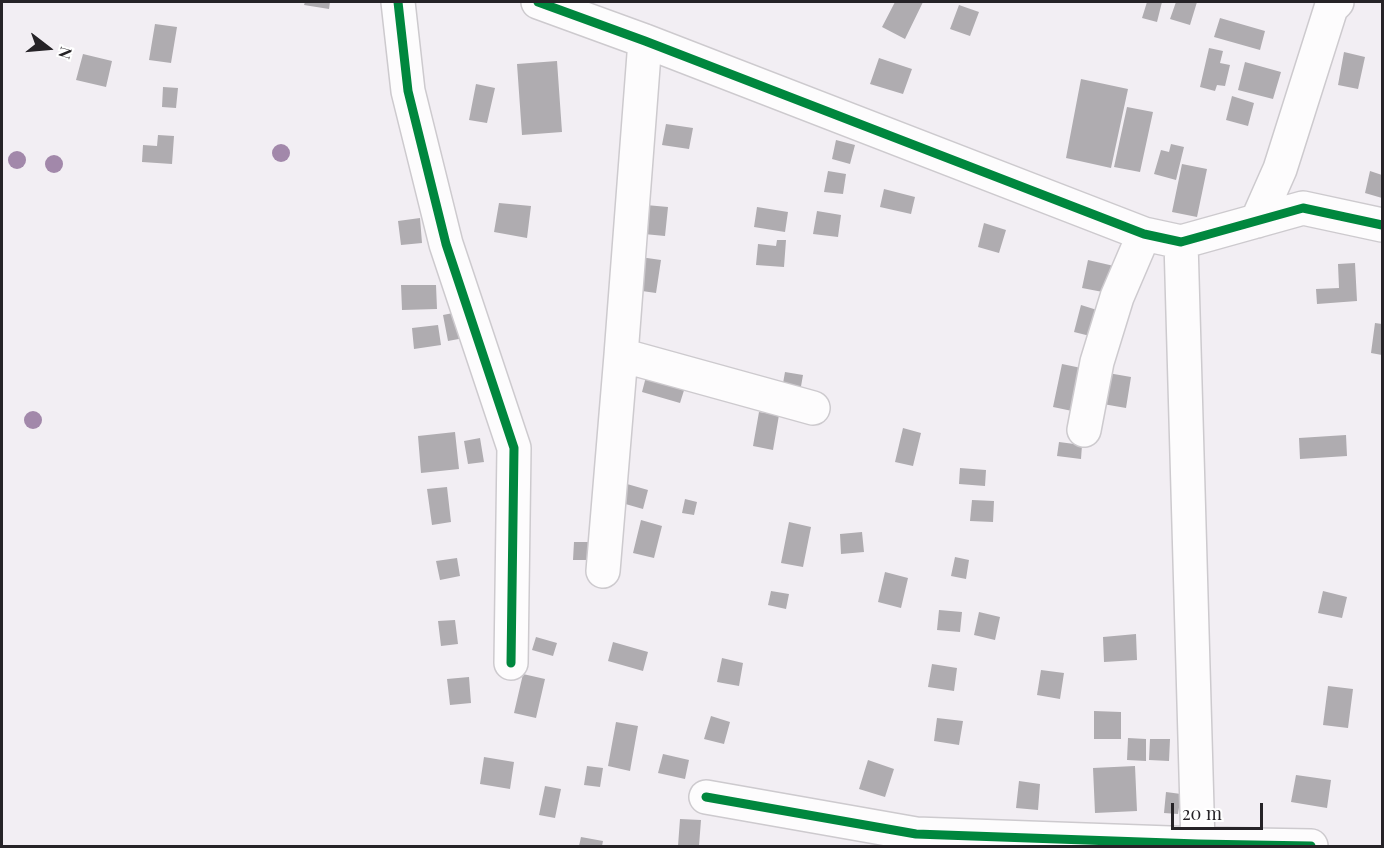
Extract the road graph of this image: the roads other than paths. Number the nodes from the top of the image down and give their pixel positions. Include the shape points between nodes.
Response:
1 (398, 2) edge
2 (538, 2) edge
3 (1326, 4) edge
4 (645, 41) junction
5 (1257, 220) junction
6 (1383, 225) edge
7 (1144, 234) junction
8 (1182, 242) junction
9 (621, 355) junction
10 (813, 408) dead end
11 (1084, 430) dead end
12 (603, 571) dead end
13 (511, 663) dead end
14 (706, 797) dead end
15 (850, 834) edge
16 (1198, 844) junction
17 (1311, 846) edge

1 - 13 street via 408,91 446,244 514,448
2 - 4 street
3 - 5 street via 1280,169
4 - 7 street
4 - 9 street
5 - 6 street via 1303,208
5 - 8 street
7 - 8 street
7 - 11 street via 1117,297 1100,351
8 - 16 street
9 - 10 street
9 - 12 street
14 - 15 street
15 - 16 street
16 - 17 street

